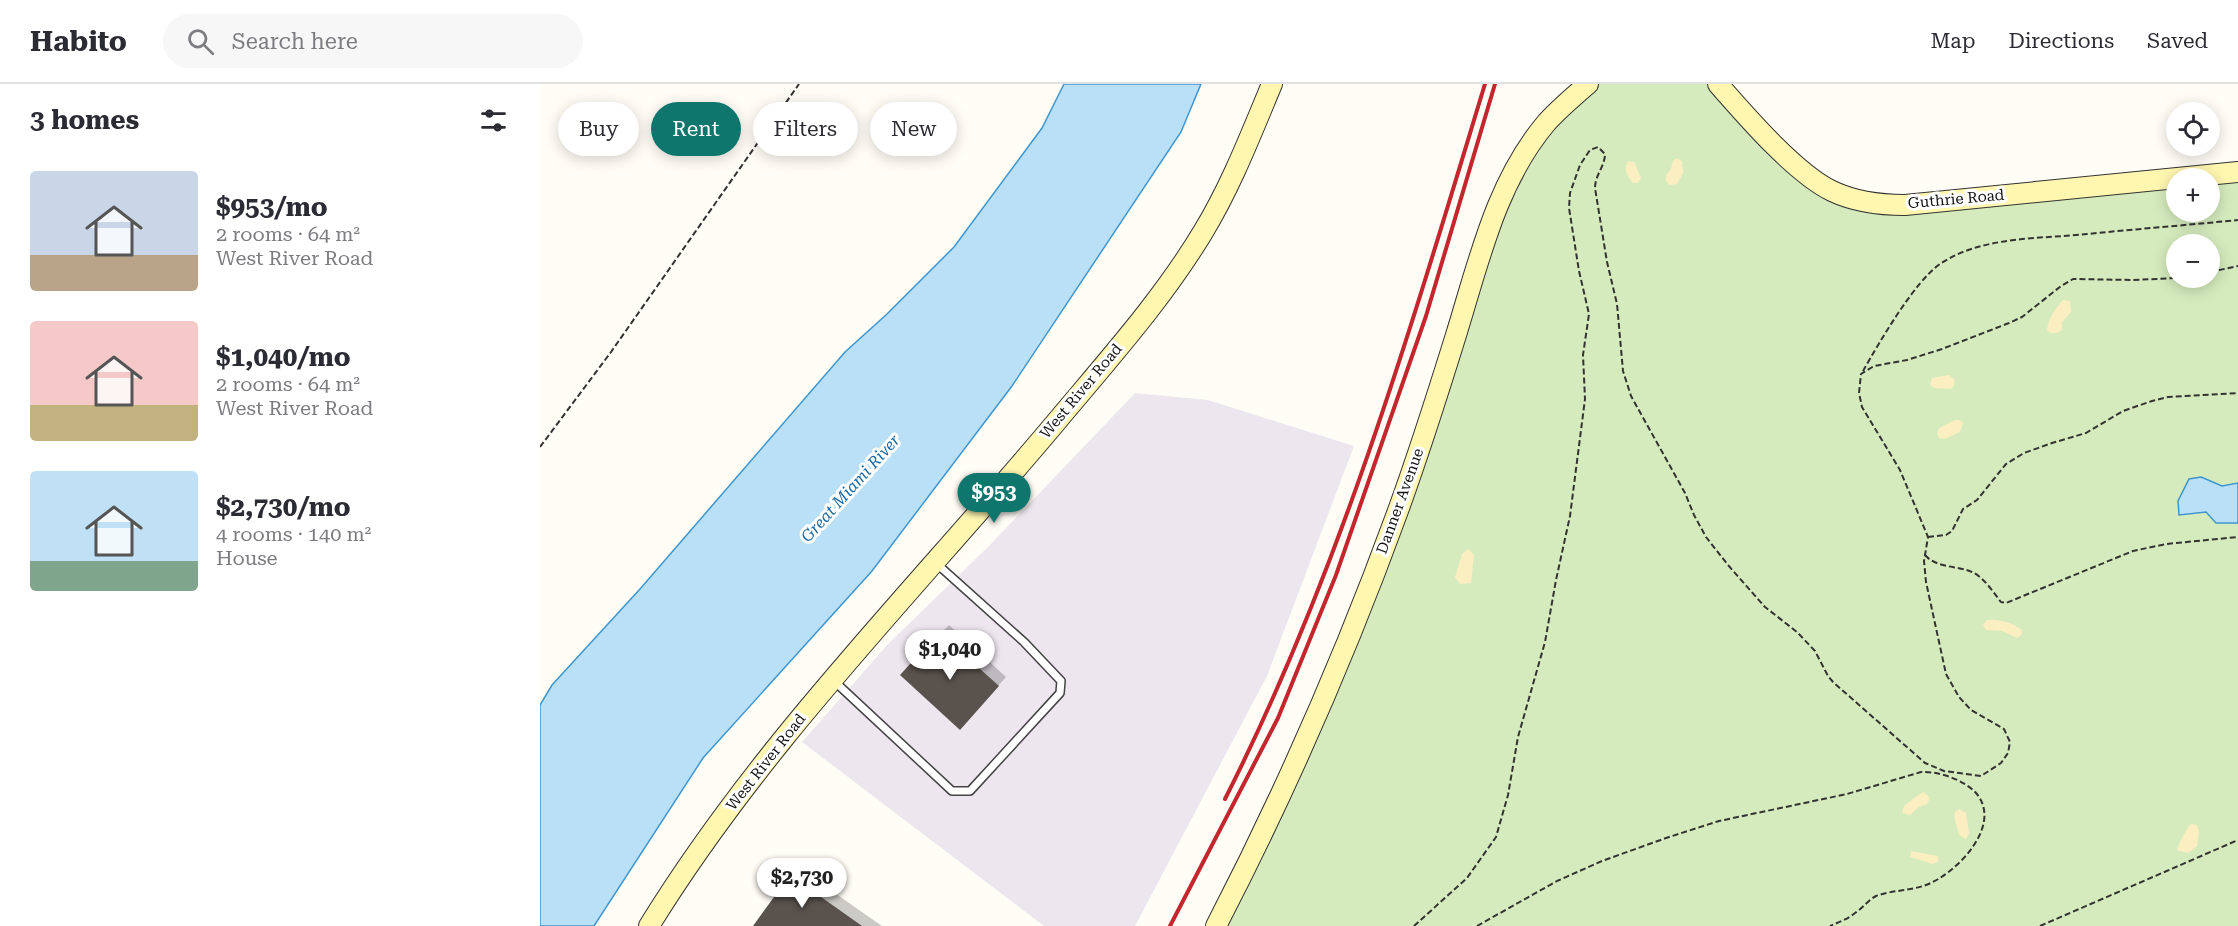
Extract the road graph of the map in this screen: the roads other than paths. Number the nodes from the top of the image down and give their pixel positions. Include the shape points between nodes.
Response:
1 (1272, 84) edge
2 (1588, 84) edge
3 (1718, 84) edge
4 (2238, 172) edge
5 (935, 562) junction
6 (832, 679) junction
7 (649, 926) edge
8 (1216, 926) edge

1 - 5 street, West River Road via 1227,188 1190,253 1110,357
2 - 8 street, Danner Avenue via 1539,132 1503,194 1435,404 1346,645
3 - 4 street, Guthrie Road via 1798,166 1831,191 1865,202 1905,205
5 - 6 street, West River Road
5 - 6 lane via 1024,642 1061,681 1060,693 970,791 952,790
6 - 7 street, West River Road via 710,833

